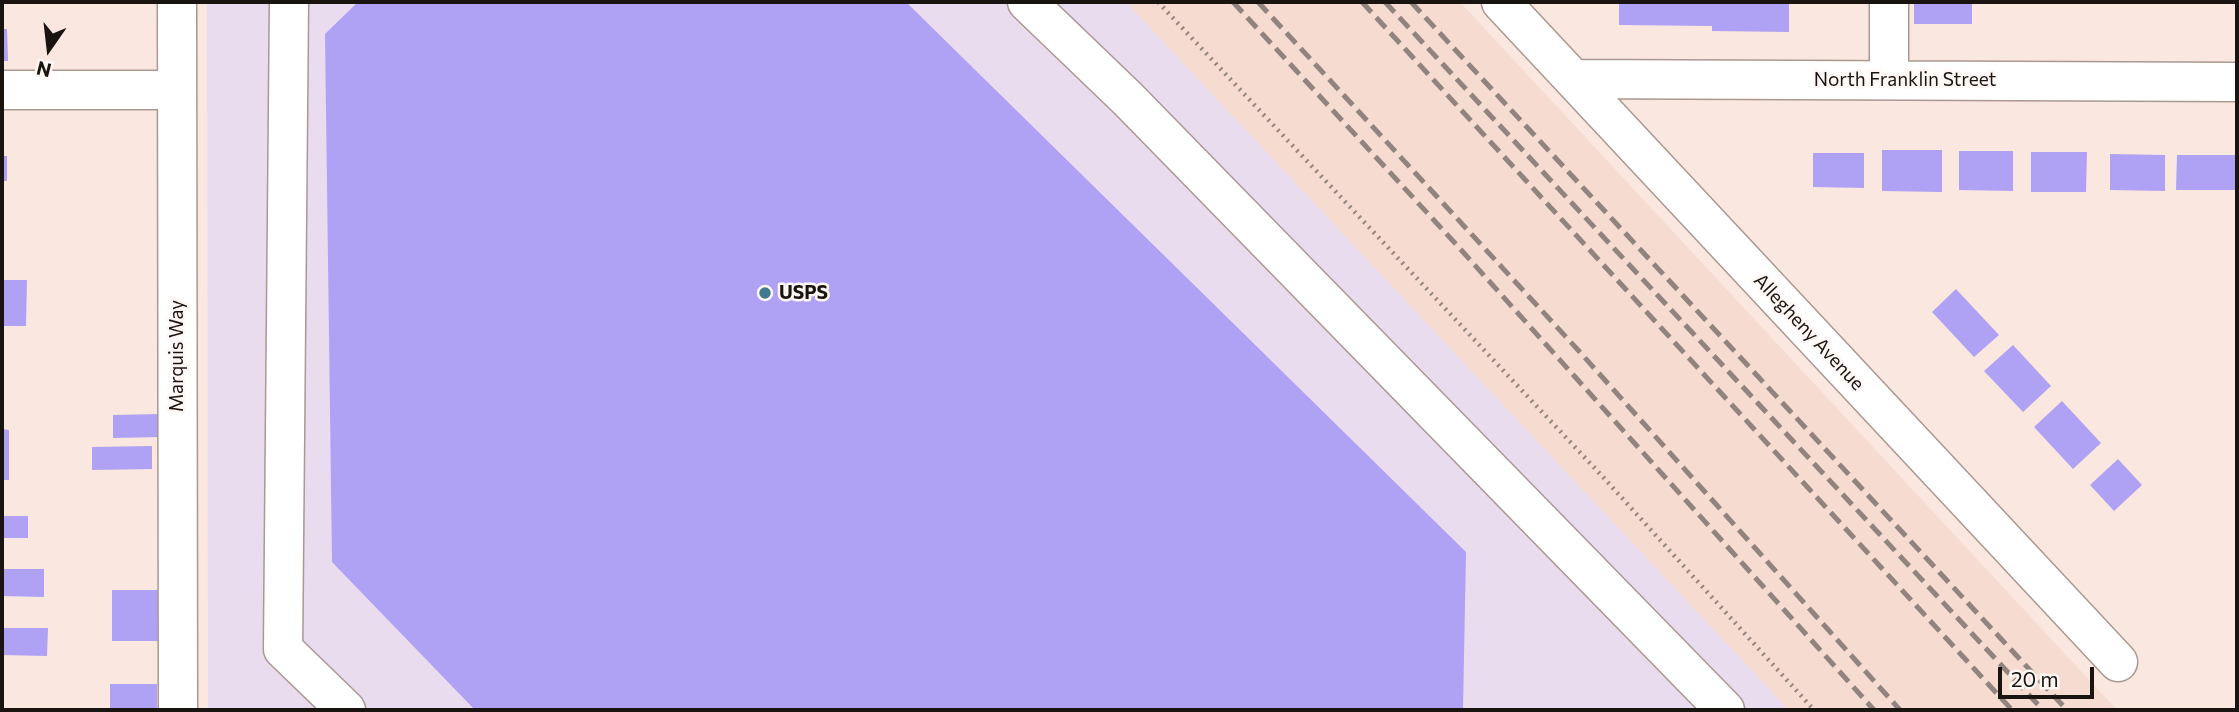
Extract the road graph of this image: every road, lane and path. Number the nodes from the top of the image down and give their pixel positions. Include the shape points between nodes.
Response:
1 (177, 2) edge
2 (289, 2) edge
3 (1027, 2) edge
4 (1157, 2) edge
5 (1501, 2) edge
6 (1889, 2) edge
7 (1573, 79) junction
8 (1889, 80) junction
9 (2237, 82) edge
10 (2, 90) edge
11 (177, 90) junction
12 (2118, 662) dead end
13 (178, 710) edge
14 (346, 710) edge
15 (1725, 710) edge
16 (1814, 710) edge

1 - 11 street, Marquis Way
2 - 14 street via 283,649
3 - 15 street via 1128,99
4 - 16 path via 1603,477
5 - 7 street, Allegheny Avenue
6 - 8 street
7 - 8 street, North Franklin Street
7 - 12 street, Allegheny Avenue
8 - 9 street, North Franklin Street
10 - 11 street
11 - 13 street, Marquis Way

